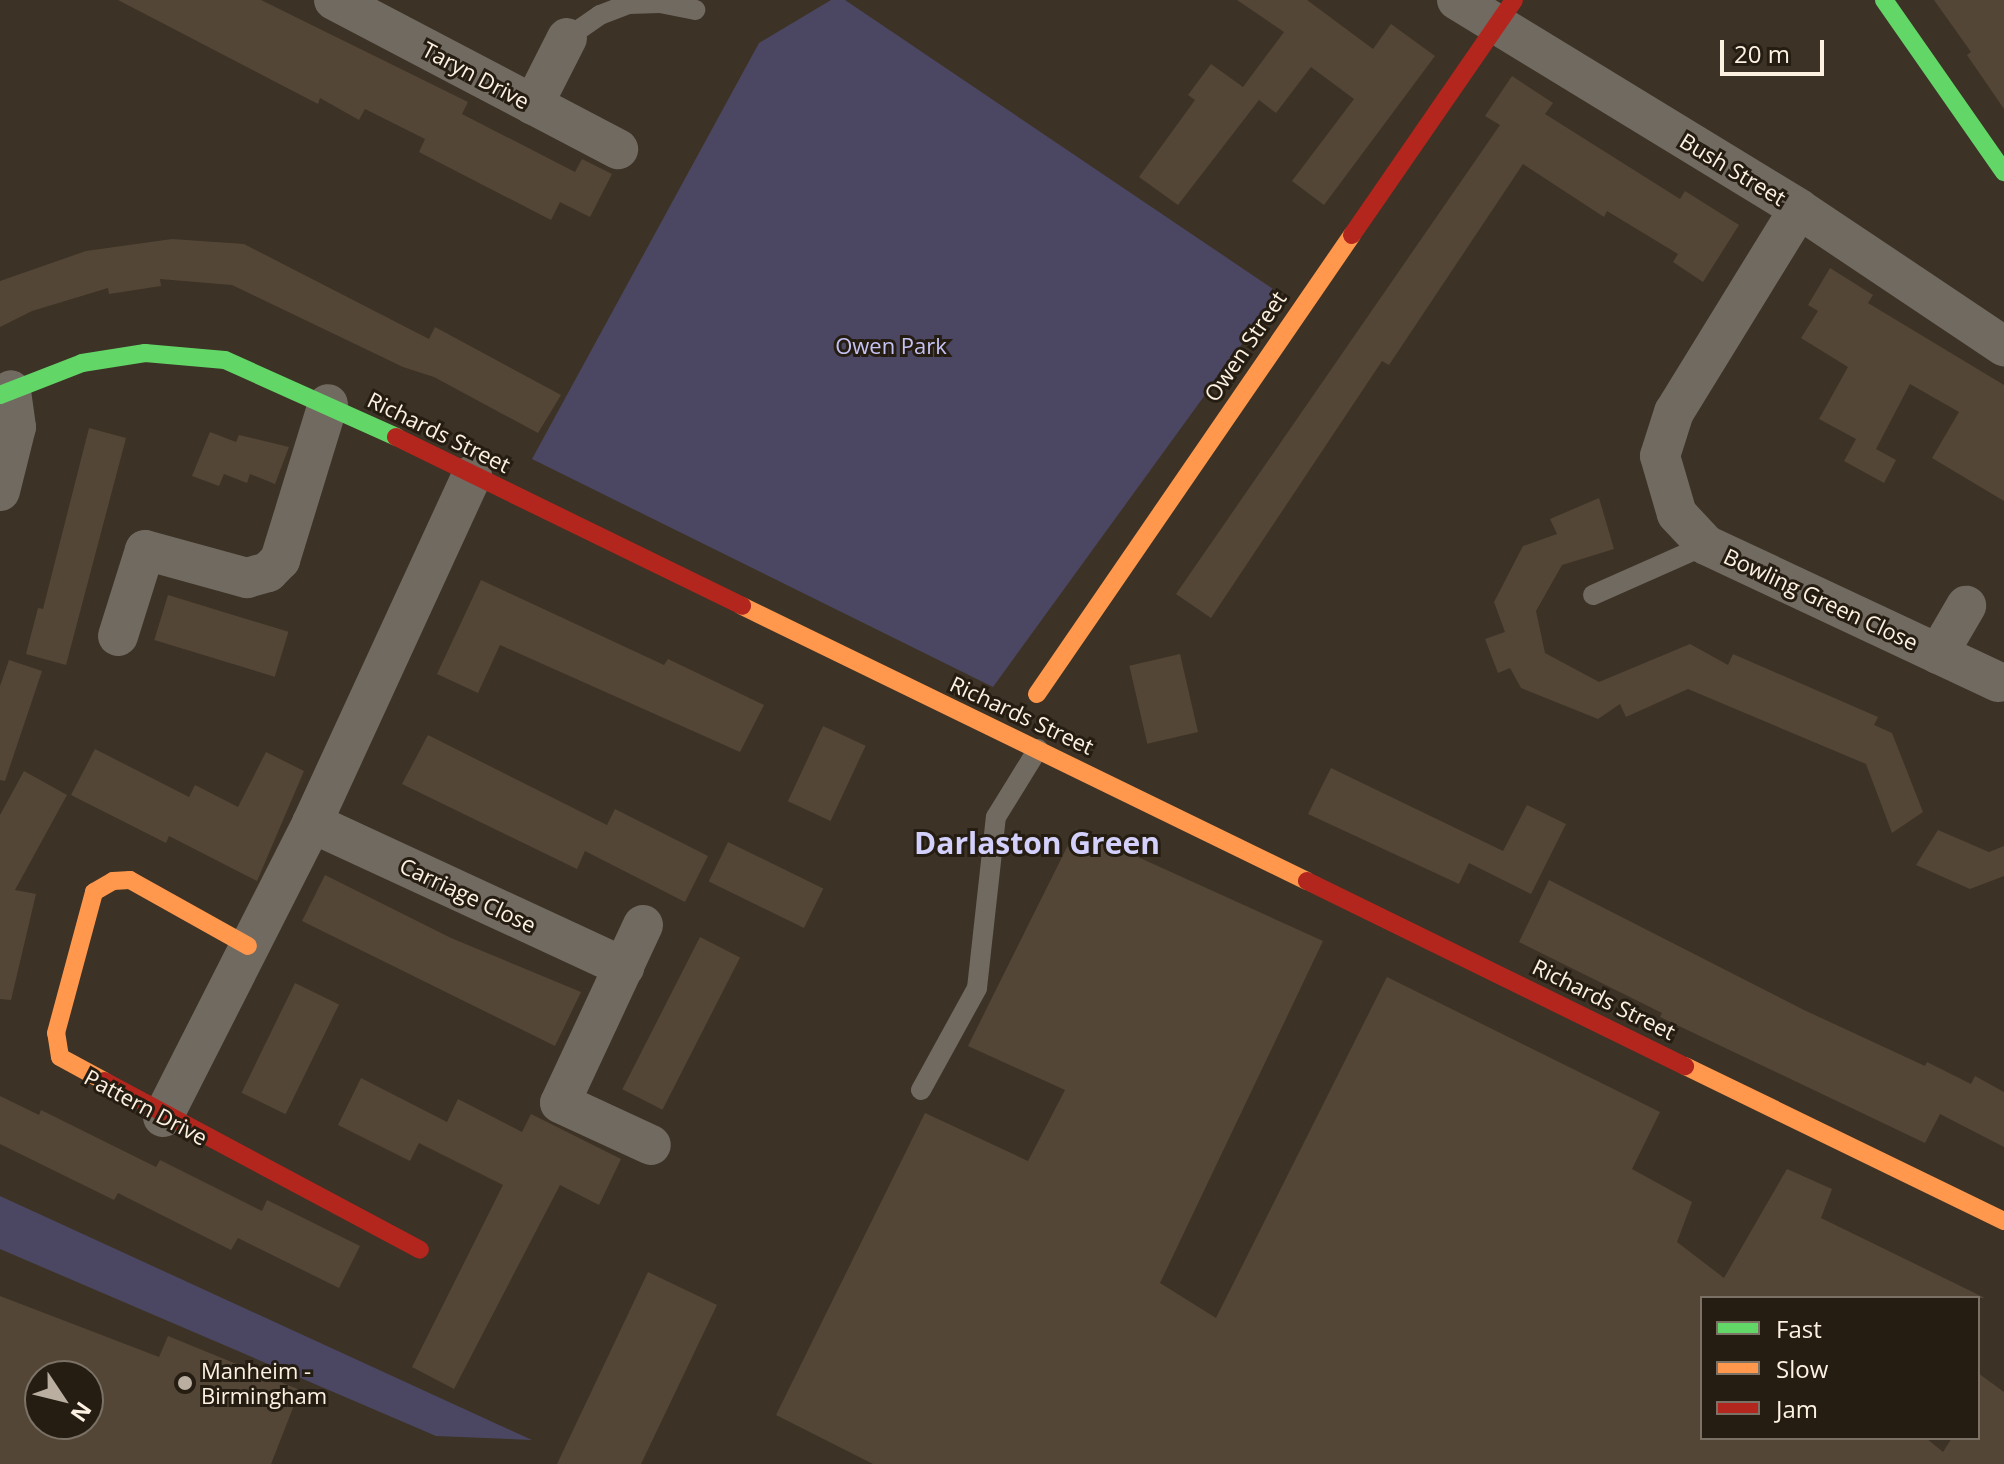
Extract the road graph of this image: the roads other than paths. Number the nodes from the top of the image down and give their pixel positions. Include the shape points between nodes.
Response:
1 (334, 0) edge
2 (1457, 0) edge
3 (1884, 0) edge
4 (377, 10) edge
5 (695, 10) dead end
6 (1503, 12) edge
7 (567, 38) joint
8 (533, 105) junction
9 (618, 149) dead end
10 (1997, 153) edge
11 (2004, 172) edge
12 (1799, 209) junction
13 (2004, 346) edge
14 (5, 393) edge
15 (328, 404) junction
16 (472, 475) junction
17 (0, 491) edge
18 (1706, 545) junction
19 (1593, 595) dead end
20 (1966, 606) dead end
21 (118, 636) dead end
22 (1938, 654) junction
23 (1998, 682) dead end
24 (1037, 694) dead end
25 (1038, 749) junction
26 (312, 823) junction
27 (643, 925) dead end
28 (248, 946) junction
29 (624, 967) junction
30 (921, 1090) dead end
31 (163, 1117) junction
32 (651, 1145) dead end
33 (2002, 1215) edge
34 (420, 1250) dead end

1 - 4 street, Taryn Drive
2 - 6 street, Bush Street
3 - 10 street
4 - 8 street, Taryn Drive
5 - 7 lane via 628,4 600,15
6 - 12 street, Bush Street
6 - 24 street, Owen Street
7 - 8 street
8 - 9 street, Taryn Drive
10 - 11 street
12 - 13 street, Bush Street
12 - 18 street, Bowling Green Close via 1674,412 1660,456 1677,514
14 - 15 street, Richards Street via 82,363 145,353 225,360
14 - 17 street via 16,427
15 - 16 street, Richards Street
15 - 21 street via 280,560 268,572 247,578 145,550
16 - 25 street, Richards Street
16 - 26 street
18 - 19 lane
18 - 22 street, Bowling Green Close
20 - 22 street, Bowling Green Close
22 - 23 street, Bowling Green Close
25 - 30 lane via 996,817 977,988
25 - 33 street, Richards Street
26 - 28 street
26 - 29 street, Carriage Close
27 - 29 street
28 - 31 street
28 - 31 street, Pattern Drive via 130,880 113,881 94,892 56,1033 60,1057
29 - 32 street via 560,1103
31 - 34 street, Pattern Drive

